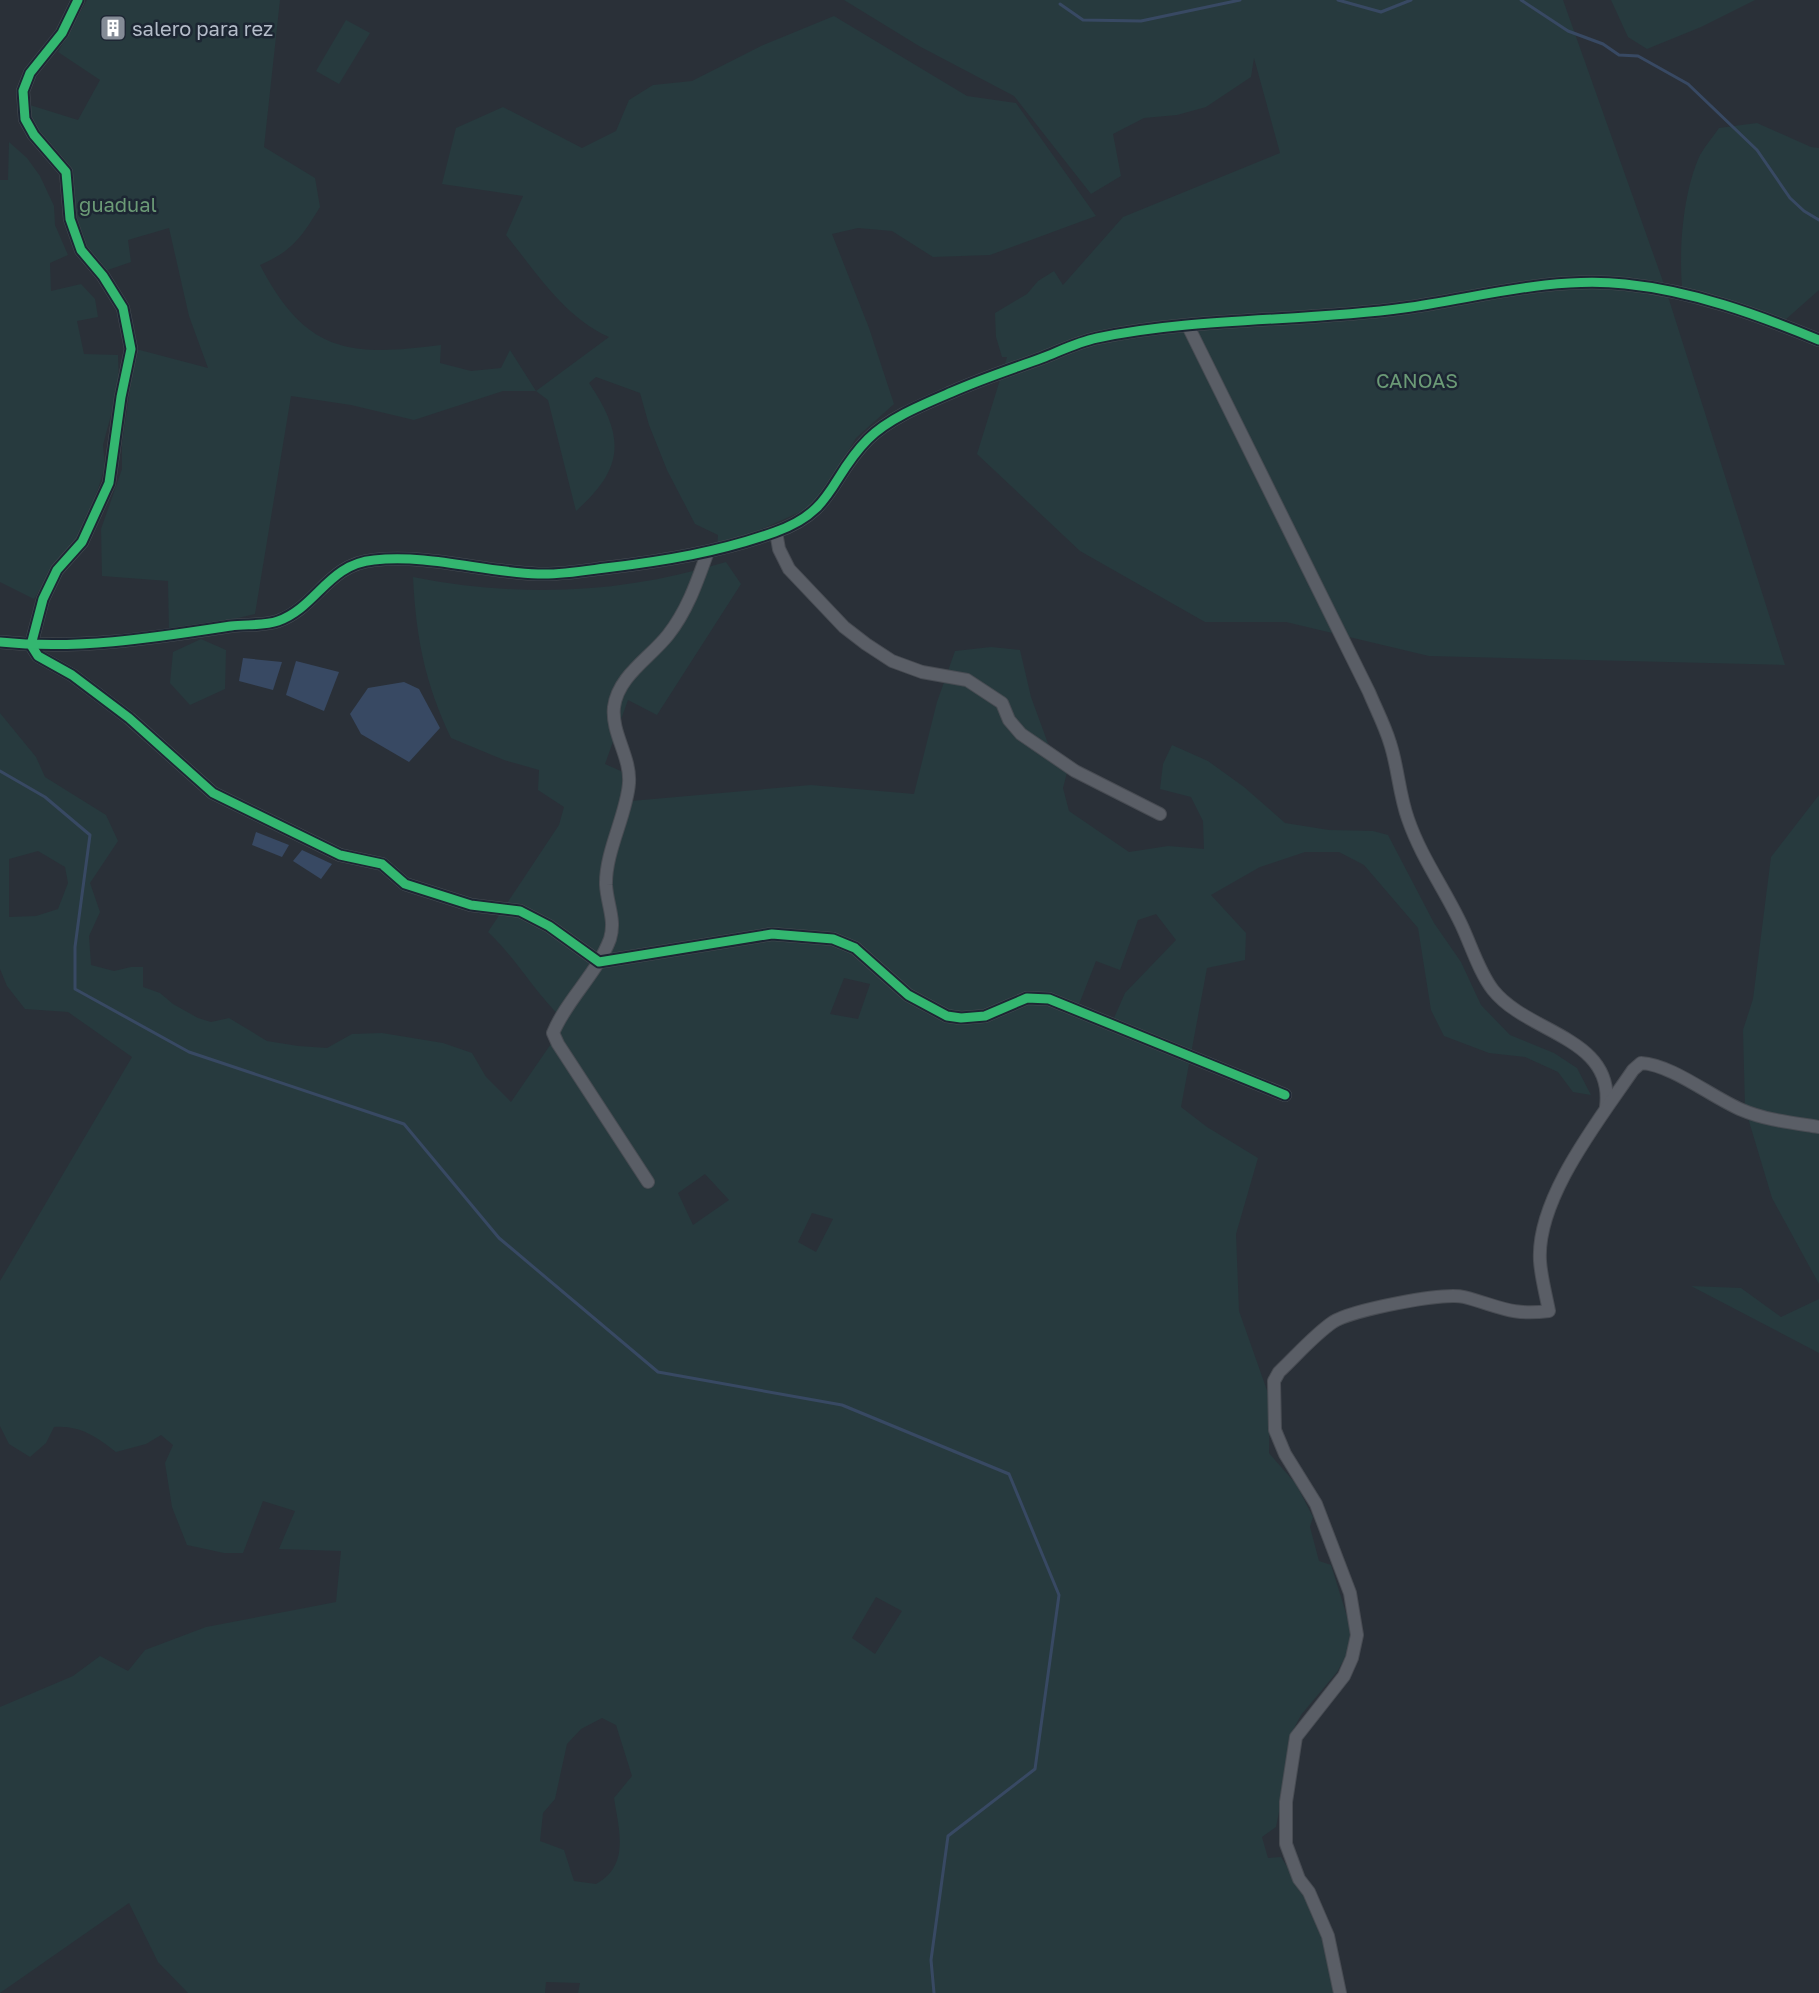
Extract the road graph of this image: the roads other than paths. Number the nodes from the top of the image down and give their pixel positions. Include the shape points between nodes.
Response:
1 (78, 0) edge
2 (1188, 326) junction
3 (1819, 340) edge
4 (776, 532) junction
5 (707, 554) junction
6 (0, 642) edge
7 (31, 645) junction
8 (1160, 814) dead end
9 (599, 962) junction
10 (1285, 1095) dead end
11 (1606, 1110) junction
12 (1819, 1127) edge
13 (648, 1182) dead end
14 (1340, 1993) edge

1 - 7 street via 62,33 30,73 23,91 25,119 66,172 70,219 81,250 123,308 131,349 109,483 82,542 57,570 43,598
2 - 3 street via 1400,309 1551,284 1622,284 1694,295
2 - 4 street via 1093,339 952,392 906,414 870,437 815,512
2 - 11 street via 1369,692 1390,743 1408,818 1424,860 1447,895 1491,986 1510,1004 1596,1062 1608,1087
4 - 5 street
4 - 8 street via 789,569 844,627 866,644 892,661 922,672 967,680 1002,703 1021,734 1075,771
5 - 7 street via 538,574 449,562 371,560 342,570 300,609 277,621 151,640
5 - 9 street via 688,604 668,636 632,670 614,706 615,728 629,782 606,885 612,913 610,937
6 - 7 street
7 - 9 street via 38,656 72,675 129,718 213,793 340,855 381,864 405,884 471,904 520,911 549,926
9 - 10 street via 772,934 833,939 855,948 908,995 947,1016 985,1016 1027,998 1048,999
9 - 13 street via 553,1033
11 - 12 street via 1633,1070 1641,1063 1649,1063 1744,1111
11 - 14 street via 1568,1167 1546,1222 1540,1260 1549,1311 1524,1314 1462,1296 1412,1301 1351,1315 1333,1322 1274,1381 1275,1430 1316,1504 1350,1593 1357,1635 1344,1676 1296,1737 1286,1802 1286,1844 1328,1936

